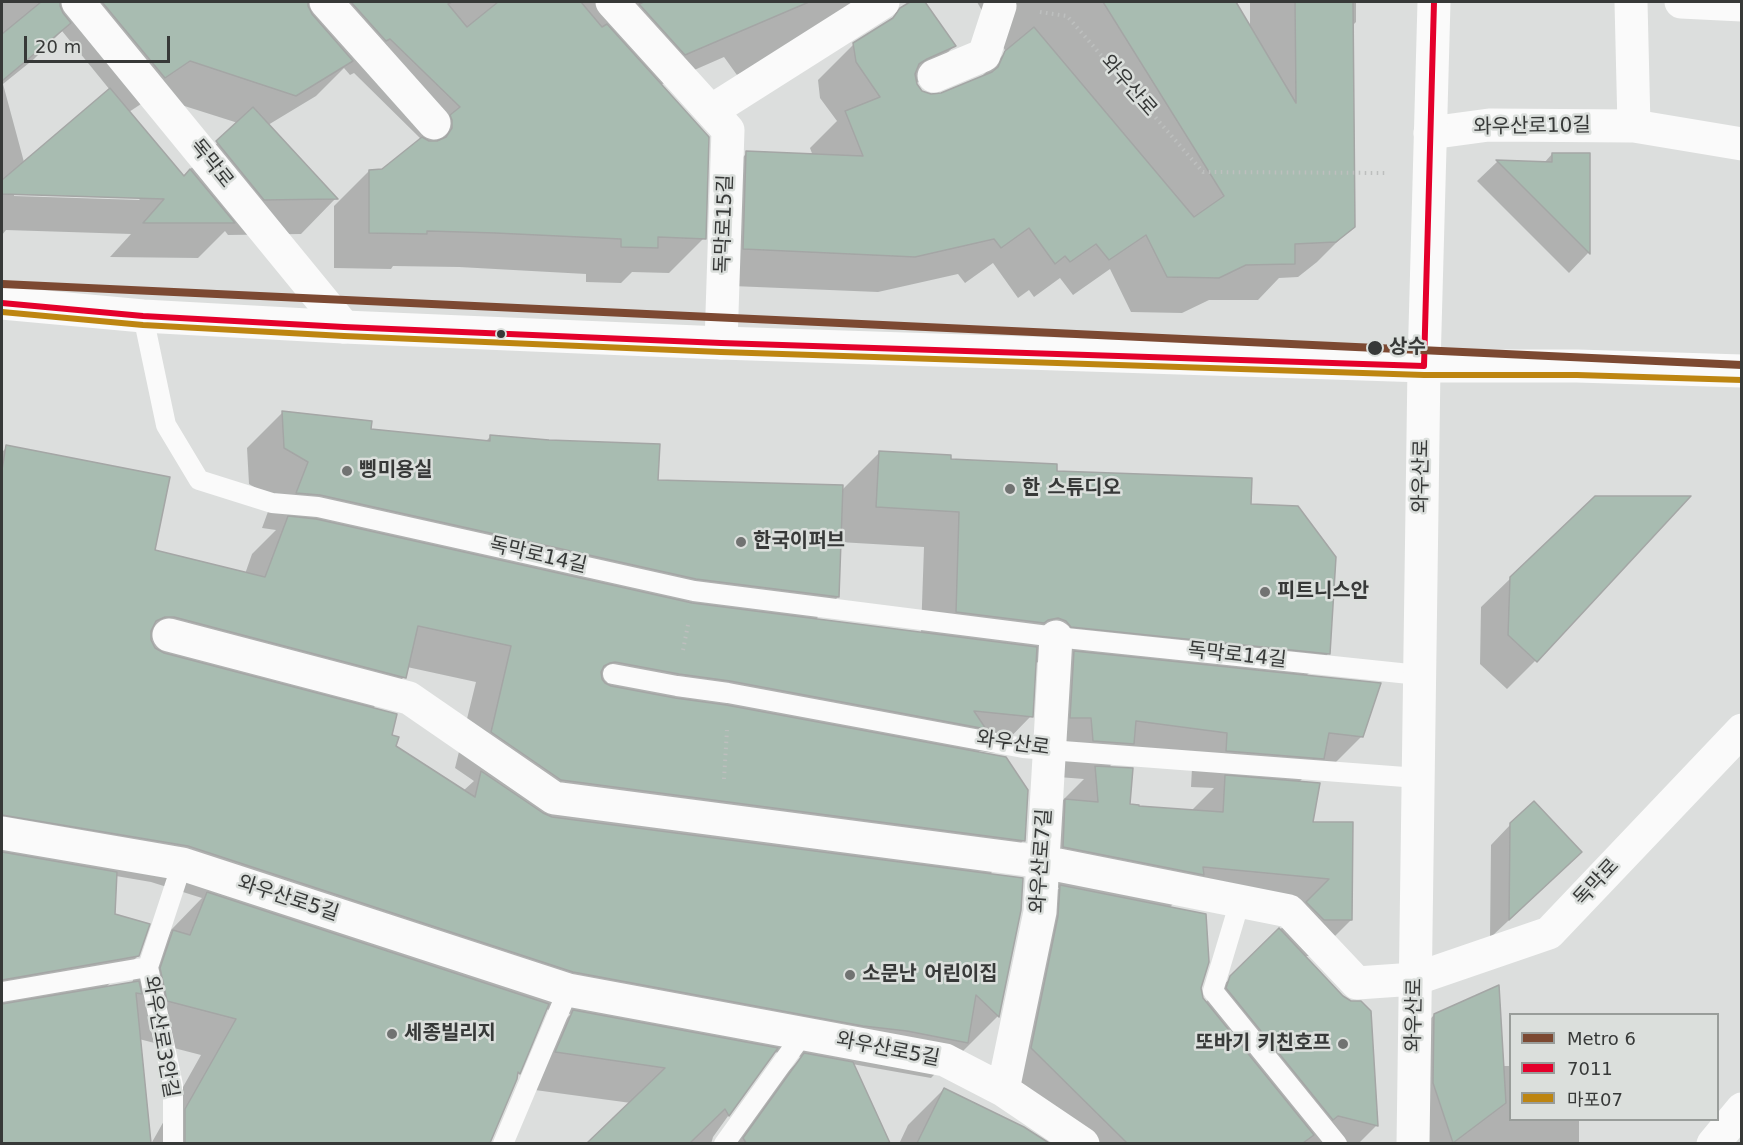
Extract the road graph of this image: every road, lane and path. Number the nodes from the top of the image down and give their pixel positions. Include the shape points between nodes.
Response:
1 (78, 2) edge
2 (326, 2) edge
3 (612, 2) edge
4 (883, 2) edge
5 (1434, 2) edge
6 (1631, 2) edge
7 (1681, 2) edge
8 (1742, 5) edge
9 (1000, 6) joint
10 (934, 76) dead end
11 (711, 111) junction
12 (434, 123) dead end
13 (1634, 126) junction
14 (1430, 133) junction
15 (1742, 144) edge
16 (1429, 174) junction
17 (2, 303) edge
18 (143, 316) junction
19 (344, 327) junction
20 (721, 343) junction
21 (1424, 366) junction
22 (1742, 371) edge
23 (694, 591) junction
24 (169, 635) dead end
25 (1056, 637) junction
26 (613, 674) dead end
27 (1419, 675) junction
28 (677, 686) junction
29 (728, 693) junction
30 (1742, 730) edge
31 (1050, 750) junction
32 (1418, 778) junction
33 (722, 820) junction
34 (2, 833) edge
35 (1043, 862) junction
36 (182, 864) junction
37 (1240, 901) junction
38 (148, 967) junction
39 (1415, 979) junction
40 (568, 990) junction
41 (2, 992) edge
42 (803, 1034) junction
43 (1003, 1090) junction
44 (1742, 1109) edge
45 (173, 1143) edge
46 (503, 1143) edge
47 (724, 1143) edge
48 (1083, 1143) edge
49 (1337, 1143) edge
50 (1413, 1143) edge
51 (1713, 1143) edge

1 - 19 street, 독막로
2 - 12 street
3 - 11 street, 독막로15길
4 - 11 street
5 - 14 street, 와우산로
6 - 13 street
7 - 8 street
9 - 10 street via 984,56
9 - 16 path, 와우산로 via 1067,16 1203,172
11 - 20 street, 독막로15길 via 728,130
13 - 14 street, 와우산로10길 via 1489,125
13 - 15 street, 와우산로10길
14 - 16 street, 와우산로
16 - 21 street, 와우산로
17 - 18 street
18 - 19 street
18 - 23 lane, 독막로14길 via 166,425 199,480 272,503 318,507
19 - 20 street
20 - 21 street
21 - 22 street
21 - 27 street, 와우산로
23 - 25 lane, 독막로14길
23 - 28 path
24 - 33 street via 409,699 554,798
25 - 27 lane, 독막로14길
25 - 31 street
26 - 28 lane, 와우산로
27 - 32 street, 와우산로
28 - 29 lane, 와우산로
29 - 31 lane, 와우산로
29 - 33 path
30 - 39 street, 독막로 via 1549,933
31 - 32 lane, 와우산로
31 - 35 street, 와우산로7길
32 - 39 street, 와우산로
33 - 35 street
34 - 36 street, 와우산로5길
35 - 37 street
35 - 43 street, 와우산로7길 via 1040,912
36 - 38 lane, 와우산로3안길
36 - 40 street, 와우산로5길
37 - 39 street, 독막로 via 1290,911 1357,983
37 - 49 lane via 1213,991
38 - 41 lane, 와우산로3안길
38 - 45 lane, 와우산로3안길 via 173,1085
39 - 50 street, 와우산로
40 - 42 street, 와우산로5길
40 - 46 lane
42 - 43 street, 와우산로5길 via 945,1060
42 - 47 lane
43 - 48 street, 와우산로5길
44 - 51 street

